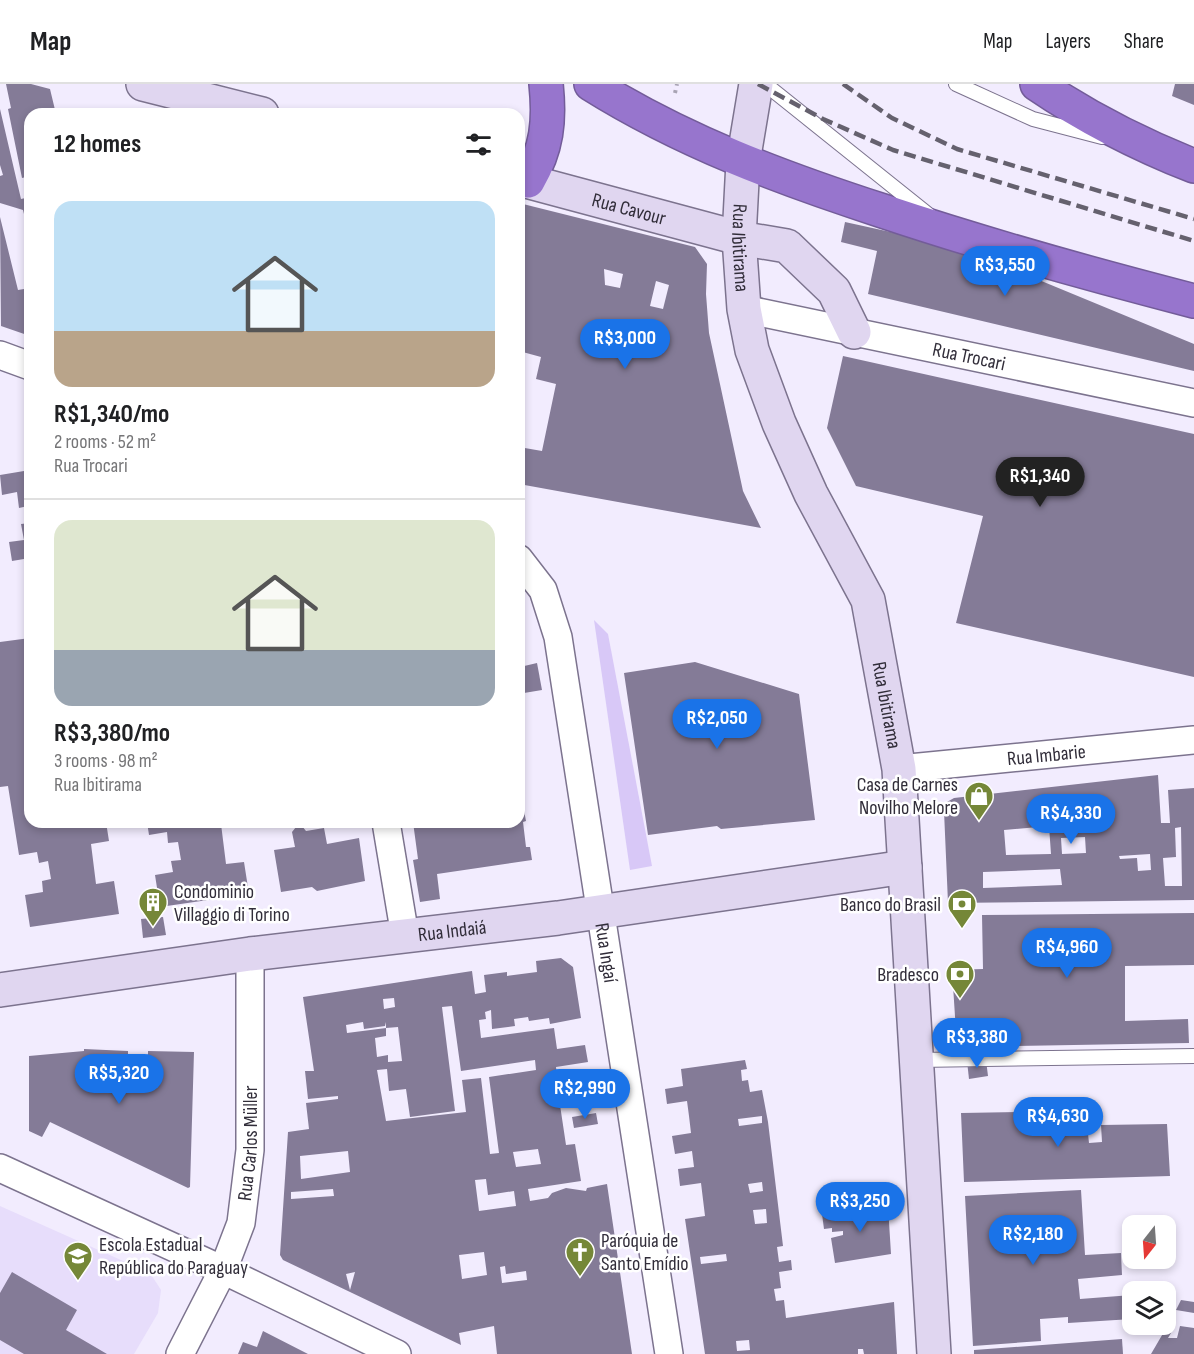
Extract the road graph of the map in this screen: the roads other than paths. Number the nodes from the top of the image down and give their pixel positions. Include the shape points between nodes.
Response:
1 (143, 84) edge
2 (546, 84) edge
3 (591, 84) edge
4 (756, 84) edge
5 (765, 84) edge
6 (956, 84) edge
7 (1037, 84) edge
8 (238, 108) edge
9 (1142, 146) junction
10 (743, 162) junction
11 (1194, 166) edge
12 (525, 179) edge
13 (525, 180) edge
14 (955, 236) junction
15 (739, 238) junction
16 (1194, 301) edge
17 (744, 309) junction
18 (854, 332) junction
19 (0, 355) edge
20 (24, 364) edge
21 (1194, 403) edge
22 (525, 565) edge
23 (1194, 740) edge
24 (899, 769) junction
25 (387, 828) edge
26 (905, 867) junction
27 (600, 912) junction
28 (405, 936) junction
29 (250, 954) junction
30 (0, 990) edge
31 (1194, 1056) edge
32 (917, 1060) junction
33 (0, 1168) edge
34 (223, 1270) junction
35 (180, 1354) edge
36 (397, 1354) edge
37 (669, 1354) edge
38 (934, 1354) edge

1 - 8 main road
2 - 12 highway via 547,139 540,161
3 - 10 highway via 666,127
4 - 10 main road, Rua Ibitirama
5 - 14 lane
6 - 9 lane via 1033,119
7 - 9 highway
9 - 11 highway
10 - 14 highway
10 - 15 main road, Rua Ibitirama
13 - 15 main road, Rua Cavour
14 - 16 highway
15 - 17 main road, Rua Ibitirama
15 - 18 main road, Rua Cavour via 787,246 834,291
17 - 18 street, Rua Trocari
17 - 24 main road, Rua Ibitirama via 752,350 779,423 811,494 868,600
18 - 21 street, Rua Trocari
19 - 20 street
22 - 27 street, Rua Ingaí via 543,590 558,637
23 - 24 street, Rua Imbarie
24 - 26 main road, Rua Ibitirama
25 - 28 street
26 - 27 main road, Rua Indaiá
26 - 32 main road, Rua Ibitirama
27 - 28 main road, Rua Indaiá
27 - 37 street, Rua Ingaí
28 - 29 main road, Rua Indaiá
29 - 30 main road, Rua Indaiá
29 - 34 street, Rua Carlos Müller via 250,1150 241,1223
31 - 32 lane
32 - 38 main road, Rua Ibitirama
33 - 34 street
34 - 35 street, Rua Carlos Müller
34 - 36 street

